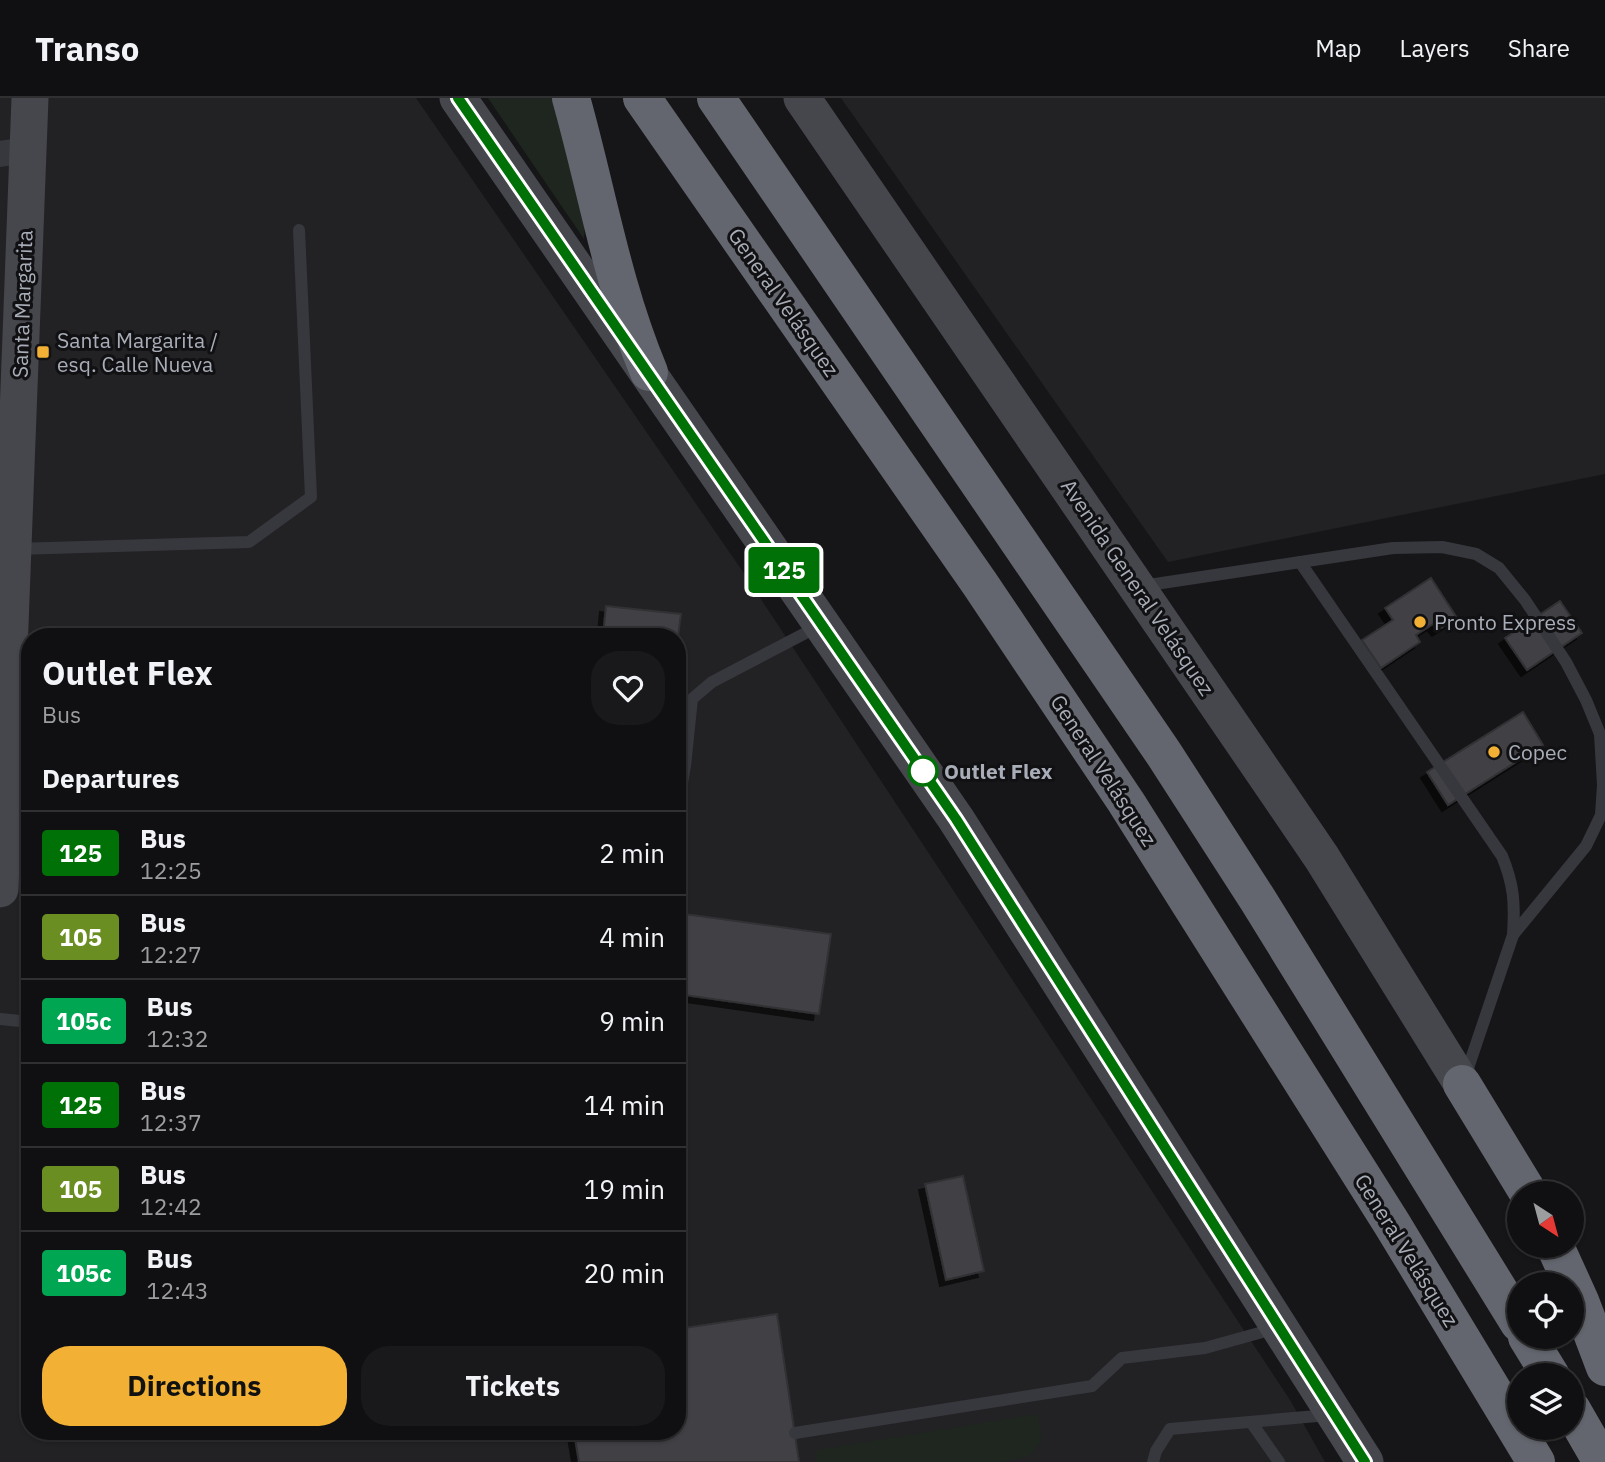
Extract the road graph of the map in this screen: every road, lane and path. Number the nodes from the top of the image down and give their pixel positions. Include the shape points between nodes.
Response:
1 (30, 98) edge
2 (458, 98) edge
3 (571, 98) edge
4 (642, 98) edge
5 (716, 98) edge
6 (802, 98) edge
7 (14, 152) edge
8 (299, 230) dead end
9 (649, 372) junction
10 (13, 549) junction
11 (1300, 562) junction
12 (1137, 586) junction
13 (822, 624) junction
14 (686, 744) edge
15 (0, 889) edge
16 (1513, 935) junction
17 (0, 1019) edge
18 (21, 1021) edge
19 (1462, 1084) junction
20 (1521, 1181) edge
21 (1560, 1258) edge
22 (1507, 1304) edge
23 (1281, 1327) junction
24 (1605, 1367) edge
25 (1336, 1415) junction
26 (1251, 1422) junction
27 (1584, 1431) edge
28 (795, 1433) dead end
29 (1153, 1462) edge
30 (1279, 1462) edge
31 (1365, 1462) edge
32 (1536, 1462) edge
33 (1602, 1462) edge

1 - 7 street, Santa Margarita
2 - 9 street
3 - 9 highway via 620,294
4 - 32 highway, General Velásquez via 1126,802
5 - 22 highway via 1164,754
6 - 12 street, Avenida General Velásquez
7 - 10 street, Santa Margarita
8 - 10 lane via 311,497 249,542
9 - 13 street
10 - 15 street, Santa Margarita
11 - 12 lane
11 - 16 lane via 1502,856 1515,902
11 - 16 lane via 1405,548 1442,547 1476,554 1499,568 1566,662 1600,734 1601,815 1586,846
12 - 19 street, Avenida General Velásquez via 1322,858
13 - 14 lane via 712,682 692,699
13 - 23 street via 956,819
16 - 19 lane
17 - 18 lane
19 - 20 highway
21 - 24 highway
23 - 25 street
23 - 28 lane via 1205,1348 1122,1358 1093,1386
25 - 26 lane
25 - 31 street
26 - 29 lane via 1170,1429
26 - 30 lane
27 - 33 highway

